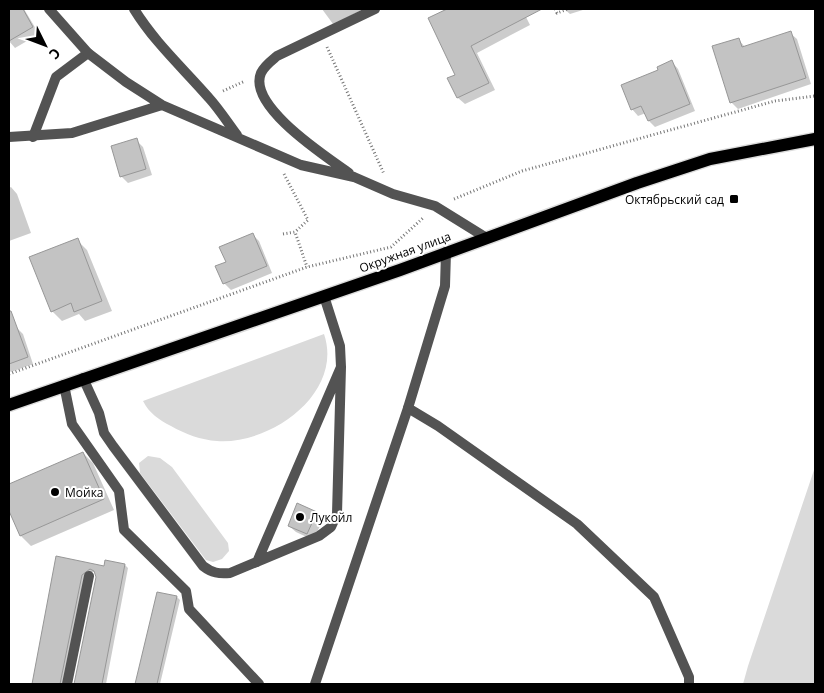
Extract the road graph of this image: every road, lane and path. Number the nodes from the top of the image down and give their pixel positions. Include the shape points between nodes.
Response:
1 (49, 9) edge
2 (134, 9) edge
3 (375, 9) edge
4 (555, 9) edge
5 (568, 9) edge
6 (322, 35) junction
7 (88, 53) junction
8 (815, 96) edge
9 (162, 105) junction
10 (238, 136) junction
11 (9, 137) edge
12 (33, 137) junction
13 (815, 139) edge
14 (281, 169) dead end
15 (354, 177) junction
16 (393, 194) junction
17 (435, 206) junction
18 (295, 232) junction
19 (283, 234) dead end
20 (485, 237) junction
21 (446, 252) junction
22 (307, 267) junction
23 (324, 296) junction
24 (341, 367) junction
25 (9, 374) edge
26 (83, 378) junction
27 (64, 385) junction
28 (9, 405) edge
29 (408, 408) junction
30 (257, 562) junction
31 (89, 576) dead end
32 (67, 684) edge
33 (259, 684) edge
34 (315, 684) edge
35 (689, 684) edge

1 - 7 street
2 - 10 street via 148,31 209,98
3 - 6 street
4 - 5 path via 557,13
6 - 15 street via 277,56 267,64 259,83 277,115 308,144
6 - 16 path
7 - 9 street
7 - 12 street via 56,76
8 - 17 path via 775,101 522,172
9 - 10 street
9 - 12 street via 72,133
10 - 15 street via 301,165
11 - 12 street
13 - 20 main road, Окружная улица via 710,159
14 - 18 path via 308,220
15 - 16 street
16 - 17 street
17 - 20 street
17 - 22 path via 391,247
18 - 19 path
18 - 22 path
20 - 21 main road, Окружная улица
21 - 23 main road, Окружная улица
21 - 29 street via 445,286
22 - 25 path
23 - 24 street via 340,346
23 - 26 main road, Окружная улица
24 - 30 street
24 - 30 street via 335,521 332,528
26 - 27 main road, Окружная улица
26 - 30 street via 104,433 203,566 220,574
27 - 28 main road, Окружная улица
27 - 33 street via 72,424 119,491 124,530 186,591 189,609
29 - 34 street
29 - 35 street via 577,524 654,597 689,677
31 - 32 street

